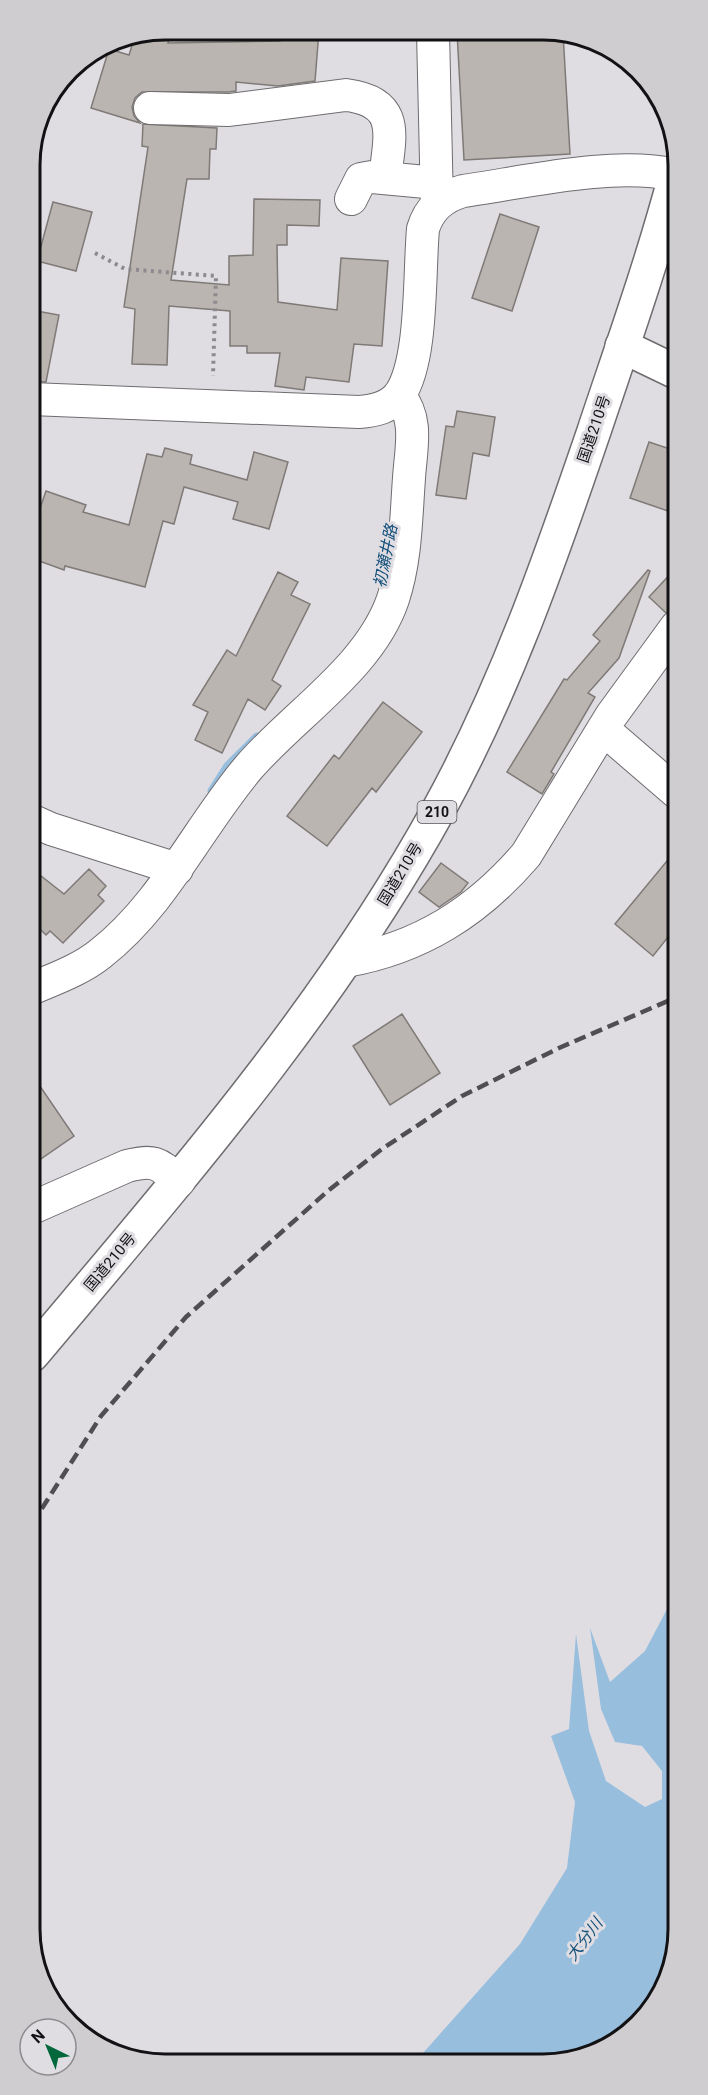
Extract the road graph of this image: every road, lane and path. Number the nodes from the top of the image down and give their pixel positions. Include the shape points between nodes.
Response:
1 (433, 40) edge
2 (150, 108) dead end
3 (668, 174) edge
4 (385, 178) junction
5 (437, 193) junction
6 (668, 199) edge
7 (351, 200) dead end
8 (95, 253) dead end
9 (622, 346) junction
10 (668, 368) edge
11 (399, 395) junction
12 (41, 399) edge
13 (213, 407) junction
14 (668, 638) edge
15 (603, 729) junction
16 (668, 785) edge
17 (41, 824) edge
18 (177, 869) junction
19 (346, 962) junction
20 (41, 984) edge
21 (179, 1181) junction
22 (40, 1204) edge
23 (40, 1345) edge

1 - 5 street
2 - 4 street via 229,110 346,95 362,97 384,111 388,120
3 - 5 street via 618,170
4 - 5 street
4 - 7 street via 361,179
5 - 11 street via 423,230 412,364
6 - 9 main road, 国道210号 / 210
8 - 13 path via 125,268 216,276
9 - 10 main road
9 - 19 main road, 国道210号 / 210 via 534,602 486,715 439,809
11 - 13 street via 383,407 359,412
11 - 18 street via 410,408 412,425 403,554 392,601 352,663 249,767
12 - 13 street
14 - 15 street
15 - 16 street
15 - 19 street via 526,855 481,900 408,945
17 - 18 street
18 - 20 street via 145,910 99,955
19 - 21 main road, 国道210号 / 210 via 277,1058
21 - 22 street via 159,1164 143,1162
21 - 23 main road, 国道210号 / 210

